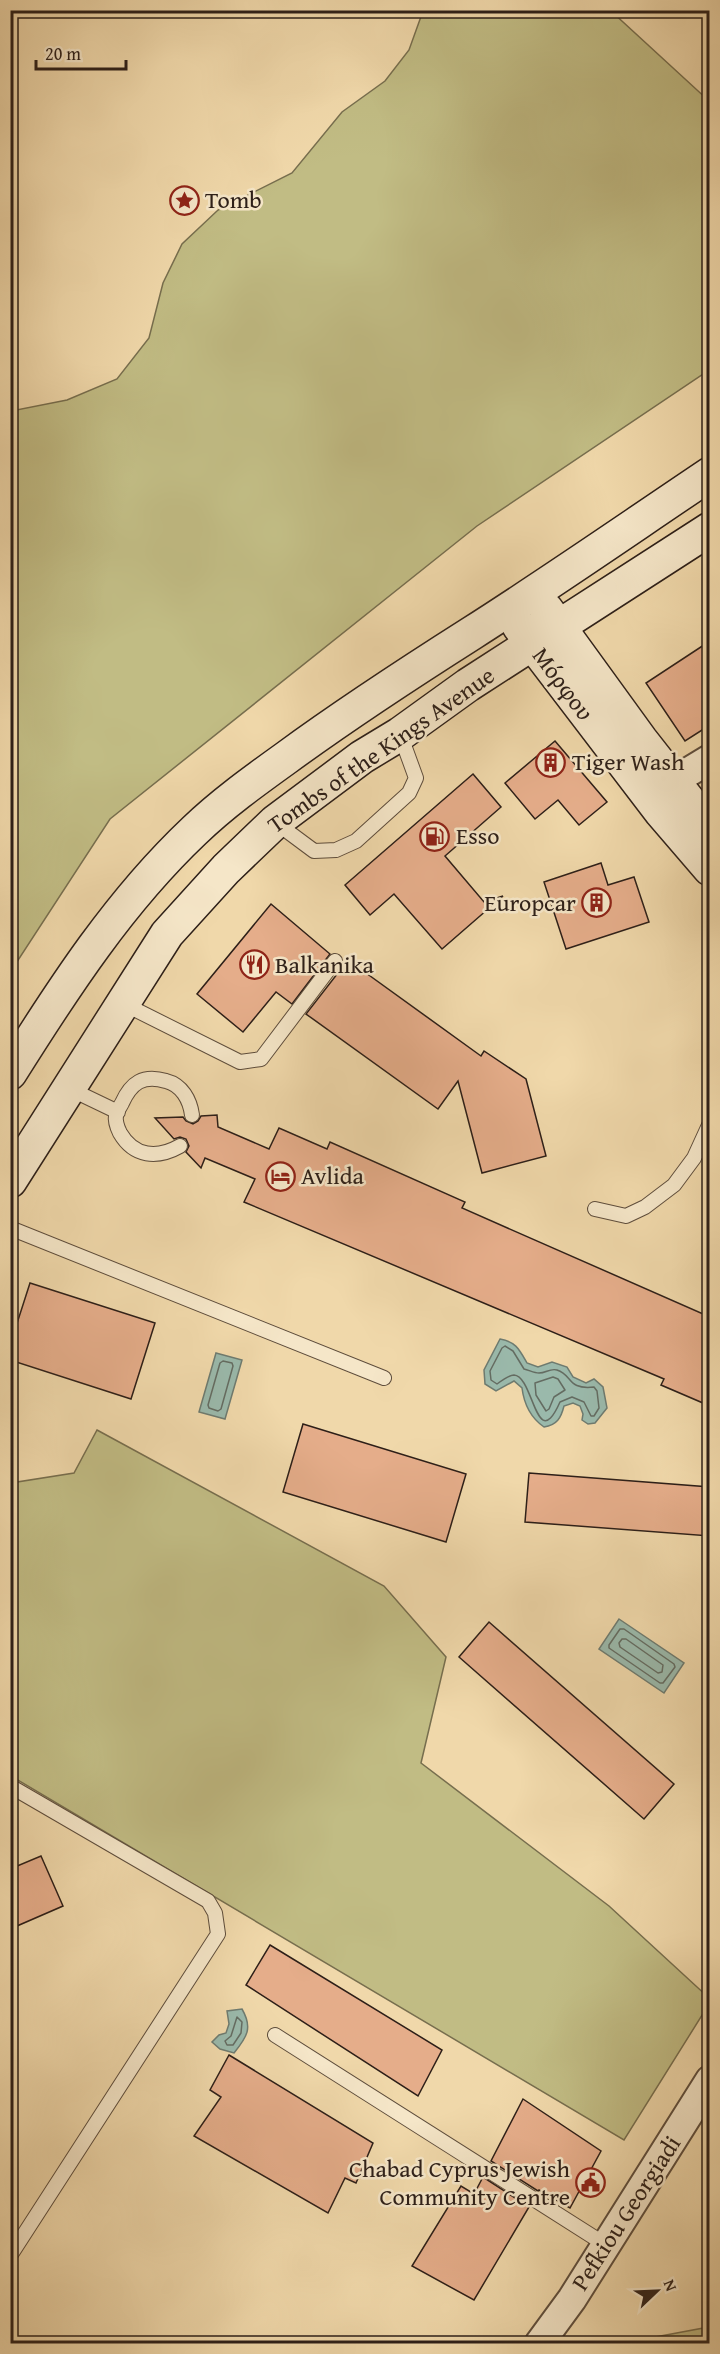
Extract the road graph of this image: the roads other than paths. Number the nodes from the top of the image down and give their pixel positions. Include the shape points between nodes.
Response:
1 (710, 474) edge
2 (710, 529) edge
3 (535, 592) junction
4 (508, 610) junction
5 (546, 635) junction
6 (400, 734) junction
7 (710, 759) edge
8 (672, 782) junction
9 (275, 822) junction
10 (710, 828) edge
11 (710, 869) edge
12 (335, 961) dead end
13 (122, 1003) junction
14 (10, 1073) edge
15 (69, 1088) junction
16 (118, 1112) junction
17 (192, 1115) dead end
18 (710, 1123) edge
19 (180, 1146) dead end
20 (10, 1181) edge
21 (595, 1209) dead end
22 (10, 1228) edge
23 (384, 1378) dead end
24 (10, 1786) edge
25 (275, 2035) dead end
26 (710, 2080) edge
27 (606, 2245) junction
28 (10, 2256) edge
29 (539, 2343) edge

1 - 3 main road, Tombs of the Kings Avenue
2 - 5 main road, Tombs of the Kings Avenue
3 - 4 main road, Tombs of the Kings Avenue
3 - 5 main road, Μόρφου
4 - 5 main road, Μόρφου
4 - 14 main road, Tombs of the Kings Avenue via 316,736 194,830 145,881 83,960
5 - 6 main road, Tombs of the Kings Avenue
5 - 8 main road, Μόρφου
5 - 11 main road, Μόρφου via 661,812
6 - 9 main road, Tombs of the Kings Avenue via 362,757
6 - 9 lane via 416,778 409,793 356,841 336,850 314,851
7 - 8 street
8 - 10 main road, Μόρφου
9 - 13 main road, Tombs of the Kings Avenue via 226,868 167,934
12 - 13 lane via 261,1059 240,1062
13 - 15 main road, Tombs of the Kings Avenue
15 - 16 lane
15 - 20 main road, Tombs of the Kings Avenue
16 - 17 lane via 129,1088 142,1080 157,1078 183,1091
16 - 19 lane via 118,1129 137,1152 167,1153
18 - 21 lane via 694,1158 674,1185 645,1207 626,1216
22 - 23 lane
24 - 28 lane via 207,1901 215,1913 218,1934
25 - 27 lane
26 - 27 street, Pefkiou Georgiadi
27 - 29 street, Pefkiou Georgiadi

